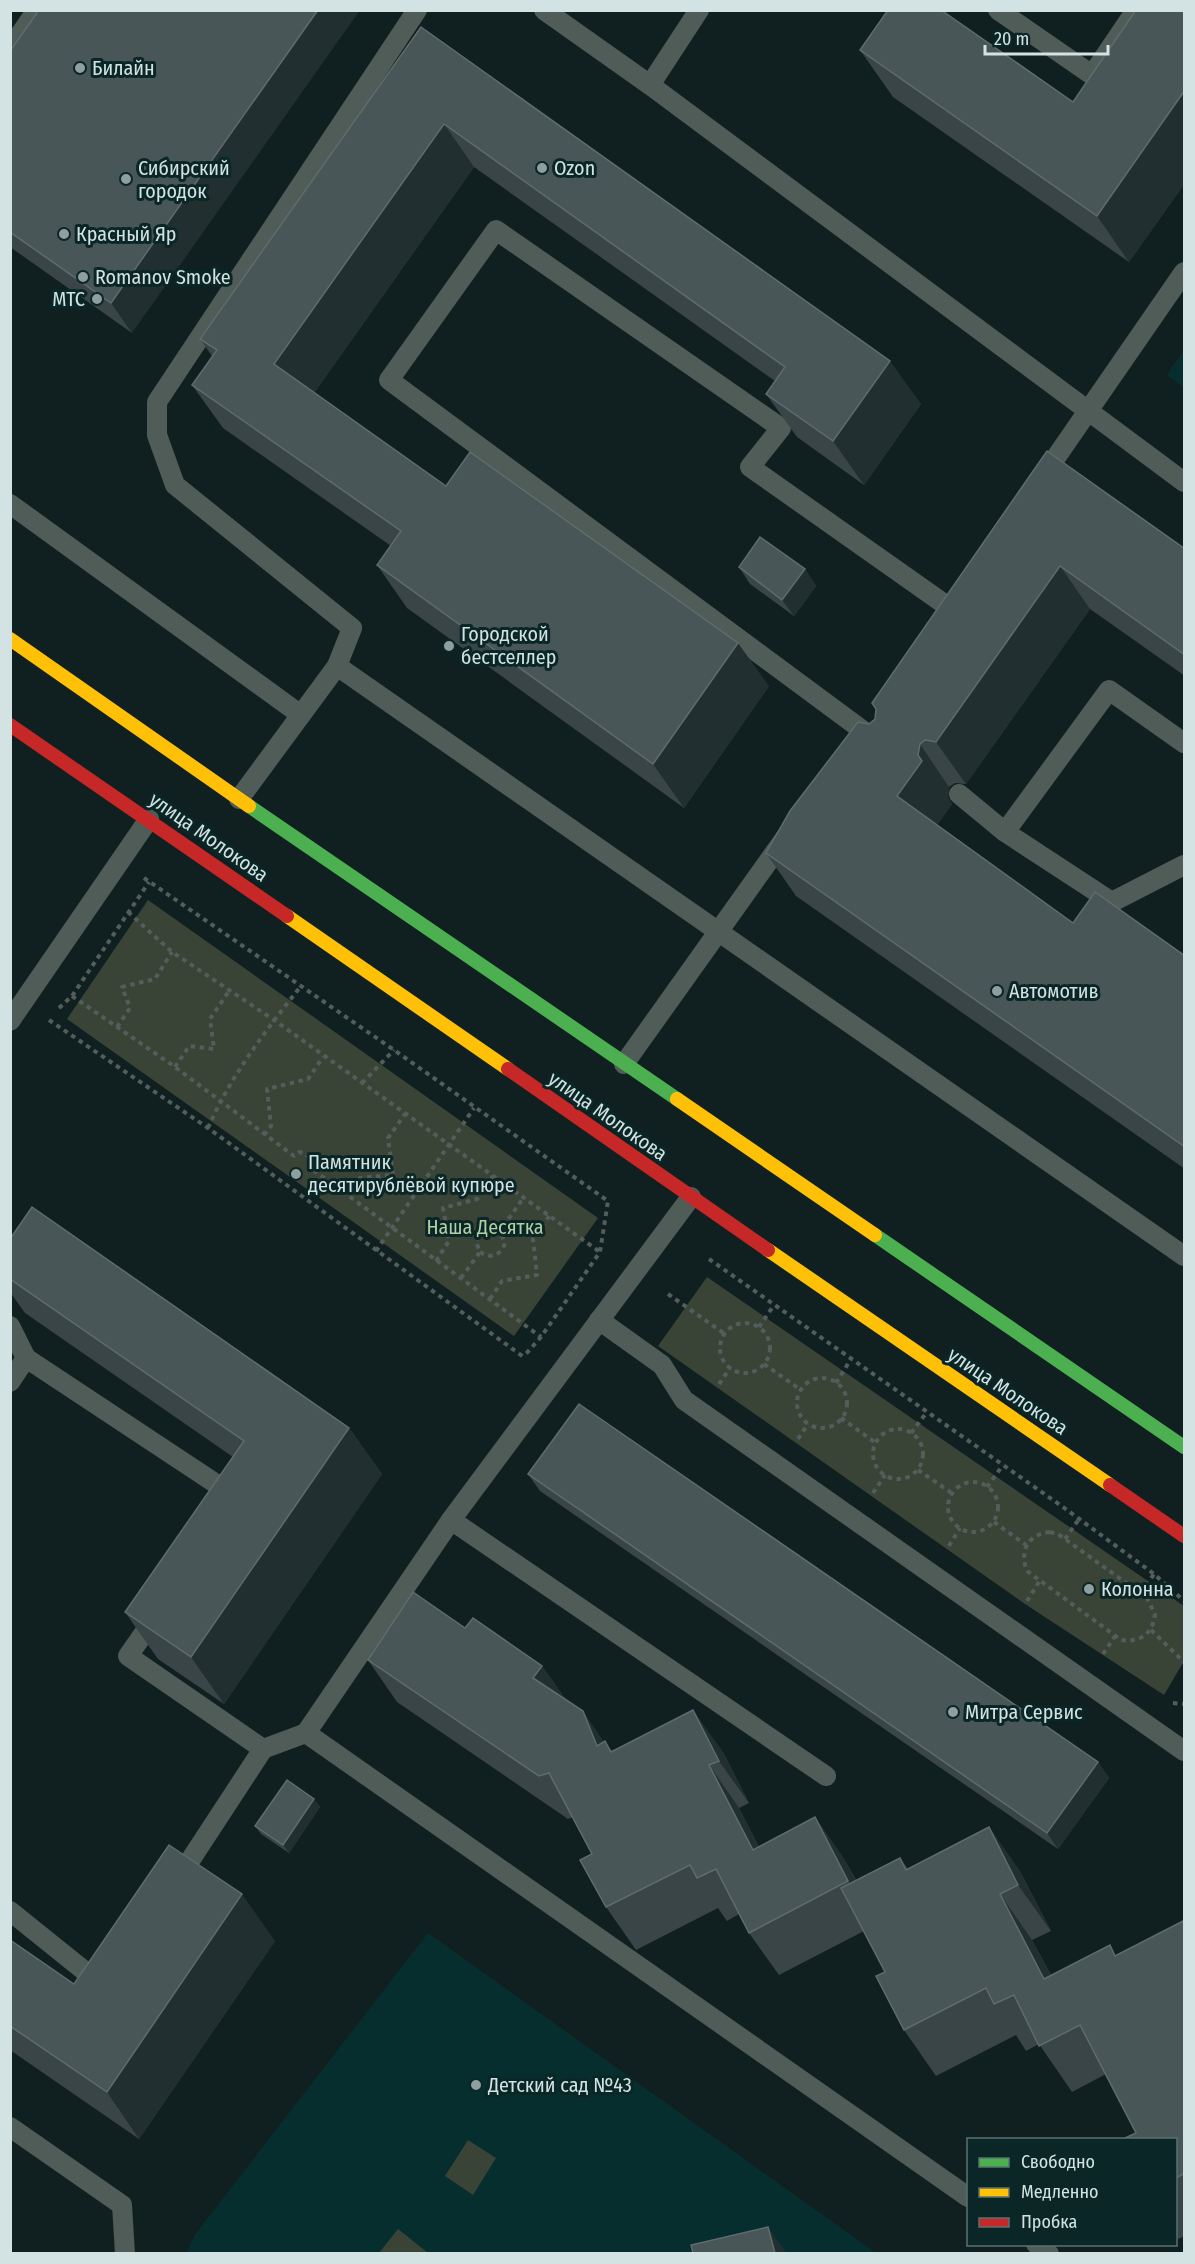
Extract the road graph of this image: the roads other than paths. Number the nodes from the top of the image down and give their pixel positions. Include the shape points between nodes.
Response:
1 (37, 10) edge
2 (417, 10) edge
3 (544, 10) edge
4 (699, 10) edge
5 (998, 10) edge
6 (1136, 10) edge
7 (10, 49) edge
8 (650, 85) junction
9 (1185, 272) edge
10 (1088, 412) junction
11 (1185, 482) edge
12 (1029, 496) edge
13 (10, 504) edge
14 (963, 590) edge
15 (950, 608) junction
16 (937, 627) edge
17 (10, 639) edge
18 (337, 666) junction
19 (301, 715) junction
20 (869, 722) junction
21 (10, 724) edge
22 (1185, 742) edge
23 (850, 749) edge
24 (895, 755) edge
25 (959, 794) dead end
26 (239, 799) junction
27 (149, 819) junction
28 (794, 826) edge
29 (1005, 832) junction
30 (1185, 865) edge
31 (718, 932) junction
32 (10, 1021) edge
33 (624, 1064) junction
34 (691, 1197) junction
35 (1185, 1256) edge
36 (600, 1320) junction
37 (10, 1326) edge
38 (26, 1358) junction
39 (10, 1382) edge
40 (1182, 1440) edge
41 (225, 1517) edge
42 (451, 1520) junction
43 (1185, 1536) edge
44 (167, 1601) edge
45 (306, 1733) junction
46 (263, 1749) junction
47 (1185, 1751) edge
48 (826, 1776) dead end
49 (165, 1898) edge
50 (10, 1911) edge
51 (119, 1968) edge
52 (10, 2127) edge
53 (967, 2196) edge
54 (125, 2253) edge

1 - 7 lane
2 - 18 lane via 157,402 157,435 175,485 352,628
3 - 8 lane
4 - 8 lane
5 - 6 lane via 1092,75
8 - 10 lane
9 - 10 lane
10 - 11 lane
10 - 12 lane
13 - 19 lane
14 - 15 lane
15 - 16 lane
15 - 20 lane via 750,467 781,428 496,230 389,380
17 - 26 main road
18 - 19 lane
18 - 31 lane
19 - 26 lane
20 - 23 lane
20 - 24 lane
21 - 27 main road, улица Молокова
22 - 29 lane via 1109,690
25 - 29 lane
26 - 33 main road
27 - 32 lane
27 - 34 main road, улица Молокова
28 - 31 lane
29 - 30 lane via 1112,902
31 - 33 lane
31 - 35 lane
33 - 40 main road
34 - 36 lane
34 - 43 main road, улица Молокова
36 - 42 lane
36 - 47 lane via 662,1365 684,1400
37 - 38 lane
38 - 39 lane
38 - 41 lane via 238,1498
42 - 45 lane
42 - 48 lane
44 - 46 lane via 128,1656
45 - 46 lane
45 - 53 lane
46 - 49 lane
50 - 51 lane via 106,1988
52 - 54 lane via 122,2205

